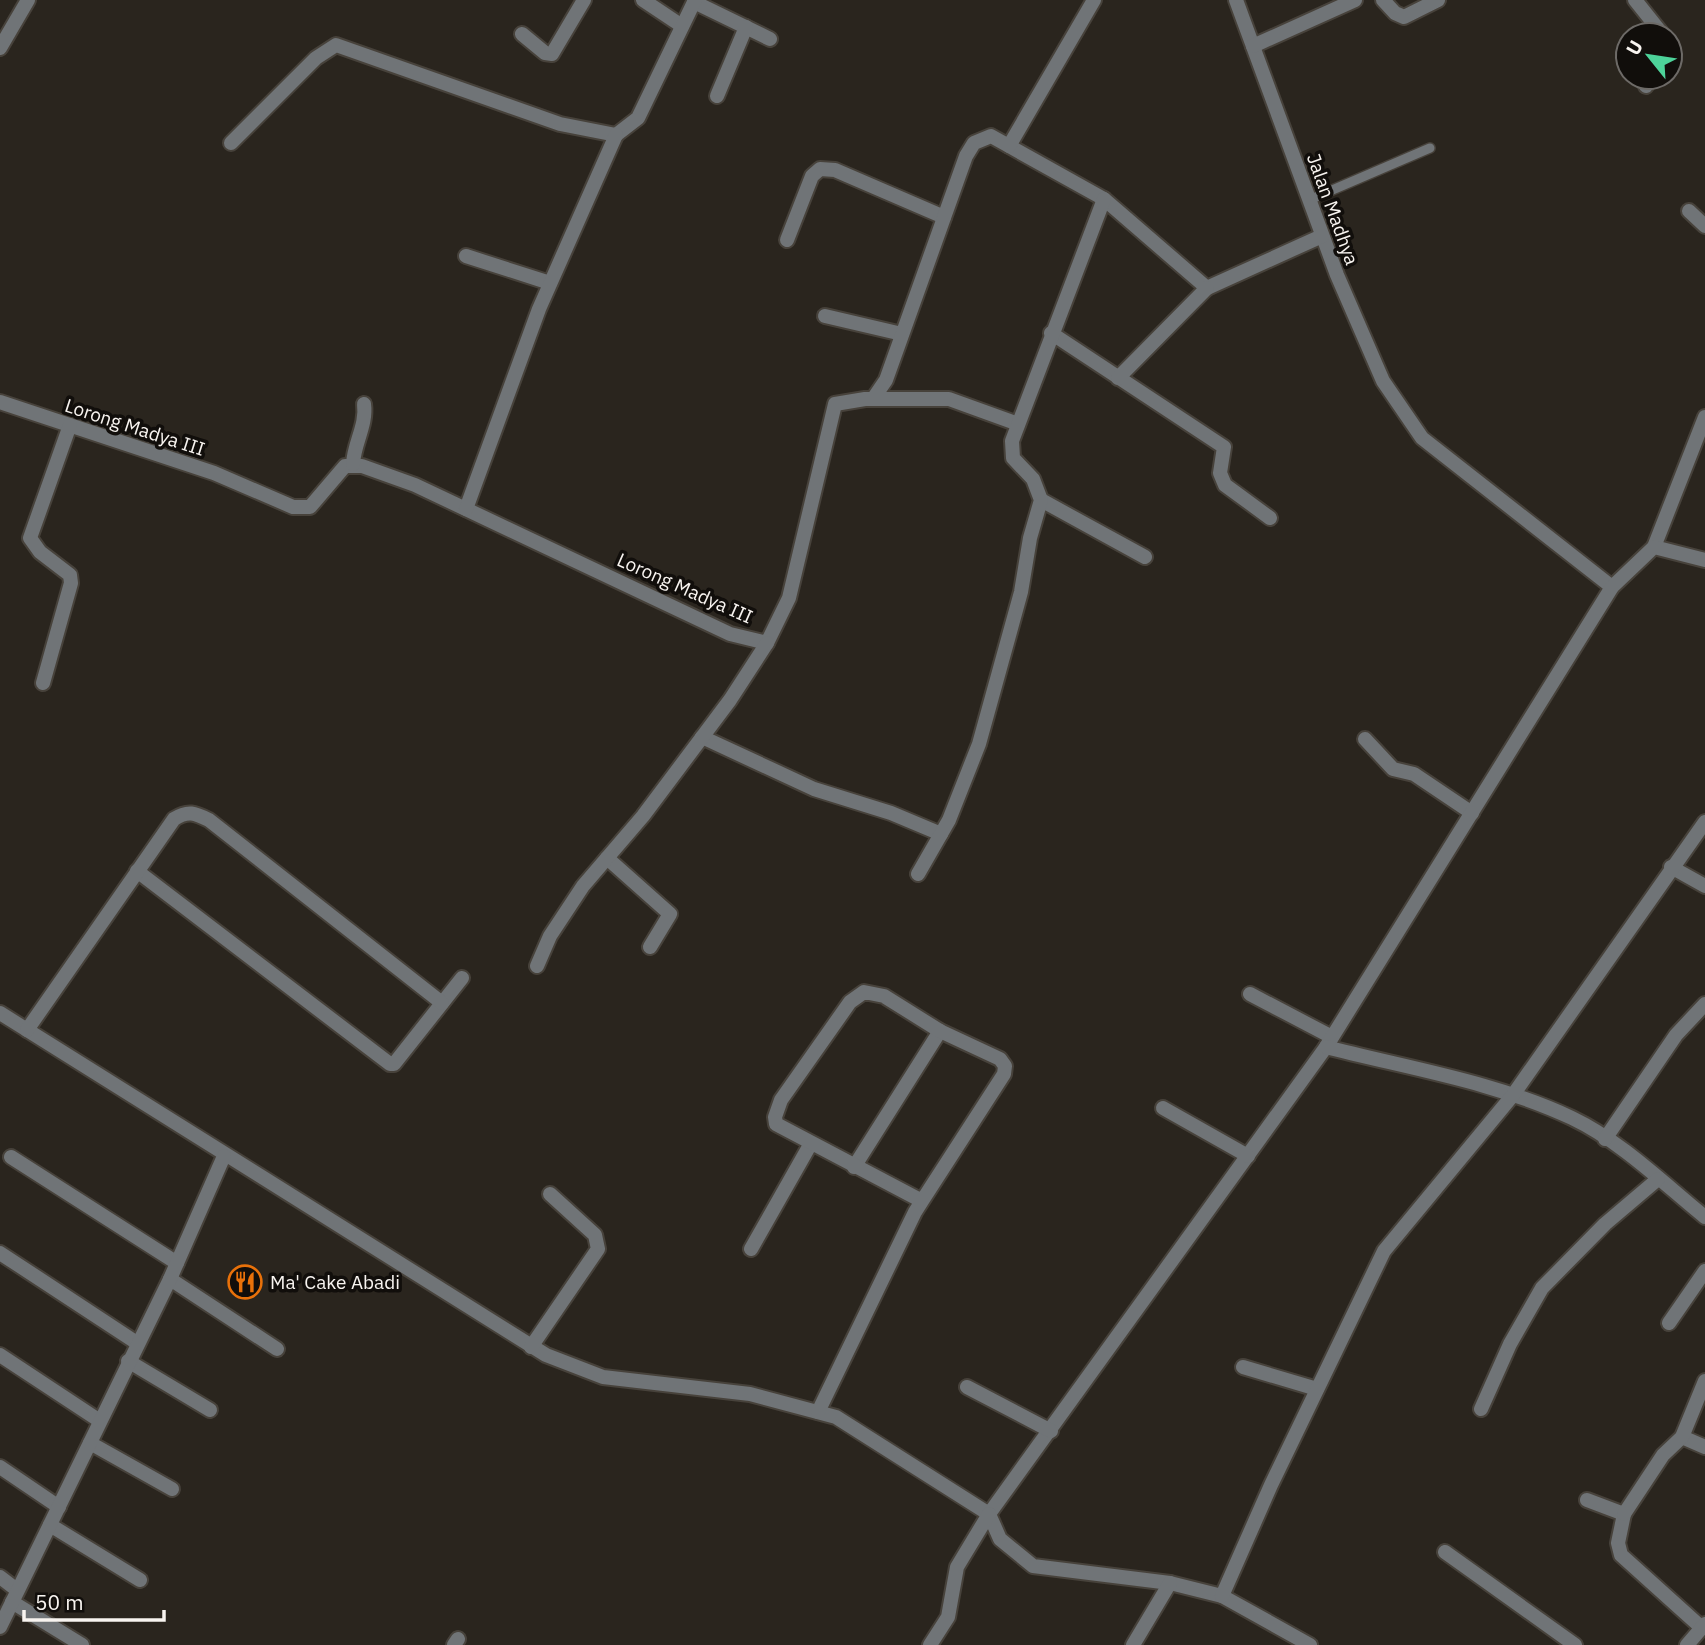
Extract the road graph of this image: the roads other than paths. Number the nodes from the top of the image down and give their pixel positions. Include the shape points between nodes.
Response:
1 (28, 0) edge
2 (584, 0) edge
3 (642, 0) edge
4 (1094, 0) edge
5 (1237, 0) edge
6 (1355, 0) edge
7 (1383, 0) edge
8 (1438, 0) edge
9 (1635, 0) edge
10 (694, 1) edge
11 (1652, 21) edge
12 (682, 26) junction
13 (746, 27) junction
14 (522, 34) dead end
15 (770, 39) dead end
16 (1254, 46) junction
17 (0, 48) edge
18 (717, 96) dead end
19 (616, 135) junction
20 (231, 143) dead end
21 (1009, 146) junction
22 (1430, 148) dead end
23 (1104, 199) junction
24 (1309, 200) junction
25 (1689, 211) dead end
26 (944, 216) junction
27 (1705, 226) edge
28 (1322, 236) junction
29 (787, 240) dead end
30 (466, 256) dead end
31 (550, 284) junction
32 (1207, 288) junction
33 (825, 316) dead end
34 (1051, 333) junction
35 (902, 334) junction
36 (1118, 378) junction
37 (873, 399) junction
38 (0, 401) edge
39 (364, 404) dead end
40 (1705, 417) edge
41 (1018, 424) junction
42 (69, 425) junction
43 (352, 464) junction
44 (1041, 500) junction
45 (466, 509) junction
46 (1270, 518) dead end
47 (1654, 547) junction
48 (1145, 557) dead end
49 (1705, 560) edge
50 (1612, 587) junction
51 (767, 643) junction
52 (43, 683) dead end
53 (702, 737) junction
54 (1365, 738) dead end
55 (1472, 813) junction
56 (1705, 822) edge
57 (942, 834) junction
58 (607, 858) junction
59 (1671, 867) junction
60 (137, 871) junction
61 (918, 874) dead end
62 (1705, 887) edge
63 (650, 947) dead end
64 (537, 966) dead end
65 (462, 978) dead end
66 (1250, 994) dead end
67 (442, 1003) junction
68 (1705, 1004) edge
69 (0, 1013) edge
70 (27, 1030) junction
71 (940, 1031) junction
72 (1329, 1042) junction
73 (1513, 1095) junction
74 (1163, 1108) dead end
75 (1605, 1139) junction
76 (810, 1144) junction
77 (224, 1156) junction
78 (1248, 1156) junction
79 (11, 1157) dead end
80 (854, 1167) junction
81 (1658, 1179) junction
82 (550, 1194) dead end
83 (922, 1201) junction
84 (1705, 1217) edge
85 (751, 1249) dead end
86 (0, 1254) edge
87 (177, 1262) junction
88 (1705, 1271) edge
89 (170, 1279) junction
90 (1669, 1323) dead end
91 (137, 1343) junction
92 (531, 1347) junction
93 (277, 1349) dead end
94 (0, 1355) edge
95 (128, 1361) junction
96 (1243, 1367) dead end
97 (1705, 1381) edge
98 (967, 1387) dead end
99 (1317, 1389) junction
100 (1481, 1409) dead end
101 (210, 1410) dead end
102 (818, 1412) junction
103 (100, 1421) junction
104 (1051, 1431) junction
105 (1682, 1437) junction
106 (90, 1443) junction
107 (1705, 1447) edge
108 (0, 1467) edge
109 (172, 1489) dead end
110 (1587, 1500) dead end
111 (59, 1507) junction
112 (989, 1514) junction
113 (1624, 1514) junction
114 (50, 1525) junction
115 (1446, 1552) dead end
116 (0, 1577) edge
117 (140, 1580) dead end
118 (1170, 1583) junction
119 (14, 1596) junction
120 (1222, 1596) junction
121 (1704, 1626) edge
122 (0, 1628) edge
123 (82, 1645) edge
124 (930, 1645) edge
125 (1133, 1645) edge
126 (1310, 1645) edge
127 (1575, 1645) edge
128 (1687, 1645) edge

1 - 17 street
2 - 14 street via 552,54
3 - 12 street
4 - 21 street
5 - 16 street, Jalan Madhya
6 - 16 street
7 - 8 street via 1404,17
9 - 11 street
10 - 12 street
10 - 13 street
12 - 19 street via 638,118
13 - 15 street
13 - 18 street
16 - 24 street, Jalan Madhya
19 - 20 street via 561,124 336,45 316,58
19 - 31 street
21 - 23 street
21 - 26 street via 991,136 974,143
22 - 24 lane
23 - 32 street
23 - 34 street
24 - 28 street, Jalan Madhya
25 - 27 street
26 - 29 street via 835,170 820,169 812,176
26 - 35 street
28 - 32 street
28 - 50 street, Jalan Madhya via 1383,381 1422,438
30 - 31 street
31 - 45 street
32 - 36 street
33 - 35 street
34 - 36 street
34 - 41 street
35 - 37 street via 886,380
36 - 46 street via 1224,447 1220,473 1225,485
37 - 41 street via 949,400
37 - 51 street, Lorong Madya III via 835,404 789,598
38 - 42 street, Lorong Madya III
39 - 43 street
40 - 47 street
41 - 44 street via 1013,458 1033,479
42 - 43 street, Lorong Madya III via 214,473 293,507 310,507 345,466
42 - 52 street via 30,538 40,552 67,569 71,583
43 - 45 street, Lorong Madya III via 415,485
44 - 48 street
44 - 57 street via 989,712
45 - 51 street, Lorong Madya III via 730,634
47 - 49 street
47 - 50 street
50 - 55 street
51 - 53 street
53 - 57 street via 814,789
53 - 58 street
54 - 55 street via 1393,769 1414,774
55 - 72 street
56 - 59 street
57 - 61 street
58 - 63 street via 670,915
58 - 64 street via 550,936
59 - 62 street
59 - 73 street
60 - 67 street via 174,819 194,812
60 - 67 street via 390,1064
60 - 70 street
65 - 67 street
66 - 72 street
68 - 75 street via 1676,1035
69 - 70 street
70 - 77 street
71 - 76 street via 884,996 864,992 850,1002 781,1100 775,1117 779,1129
71 - 80 street
71 - 83 street via 1000,1059 1005,1066
72 - 73 street
72 - 78 street
73 - 75 street via 1573,1119
73 - 99 street via 1384,1251
74 - 78 street
75 - 81 street
76 - 80 street
76 - 85 street
77 - 87 street
77 - 92 street
78 - 104 street
79 - 87 street
80 - 83 street
81 - 84 street
81 - 100 street via 1542,1288
82 - 92 street via 595,1235 598,1249
83 - 102 street
86 - 91 street
87 - 89 street
88 - 90 street
89 - 91 street
89 - 93 street
91 - 95 street
92 - 102 street via 603,1377 750,1394
94 - 103 street
95 - 101 street
95 - 103 street
96 - 99 street
97 - 105 street
98 - 104 street
99 - 120 street
102 - 112 street via 836,1417
103 - 106 street
104 - 112 street
105 - 107 street
105 - 113 street via 1663,1455
106 - 109 street
106 - 111 street
108 - 111 street
110 - 113 street
111 - 114 street
112 - 118 street via 1000,1539 1033,1566
112 - 124 street via 957,1567 948,1617
113 - 121 street via 1618,1544 1621,1556
114 - 117 street
114 - 119 street
115 - 127 street
116 - 119 street
118 - 120 street
118 - 125 street
119 - 122 street
119 - 123 street
120 - 126 street
121 - 128 street

